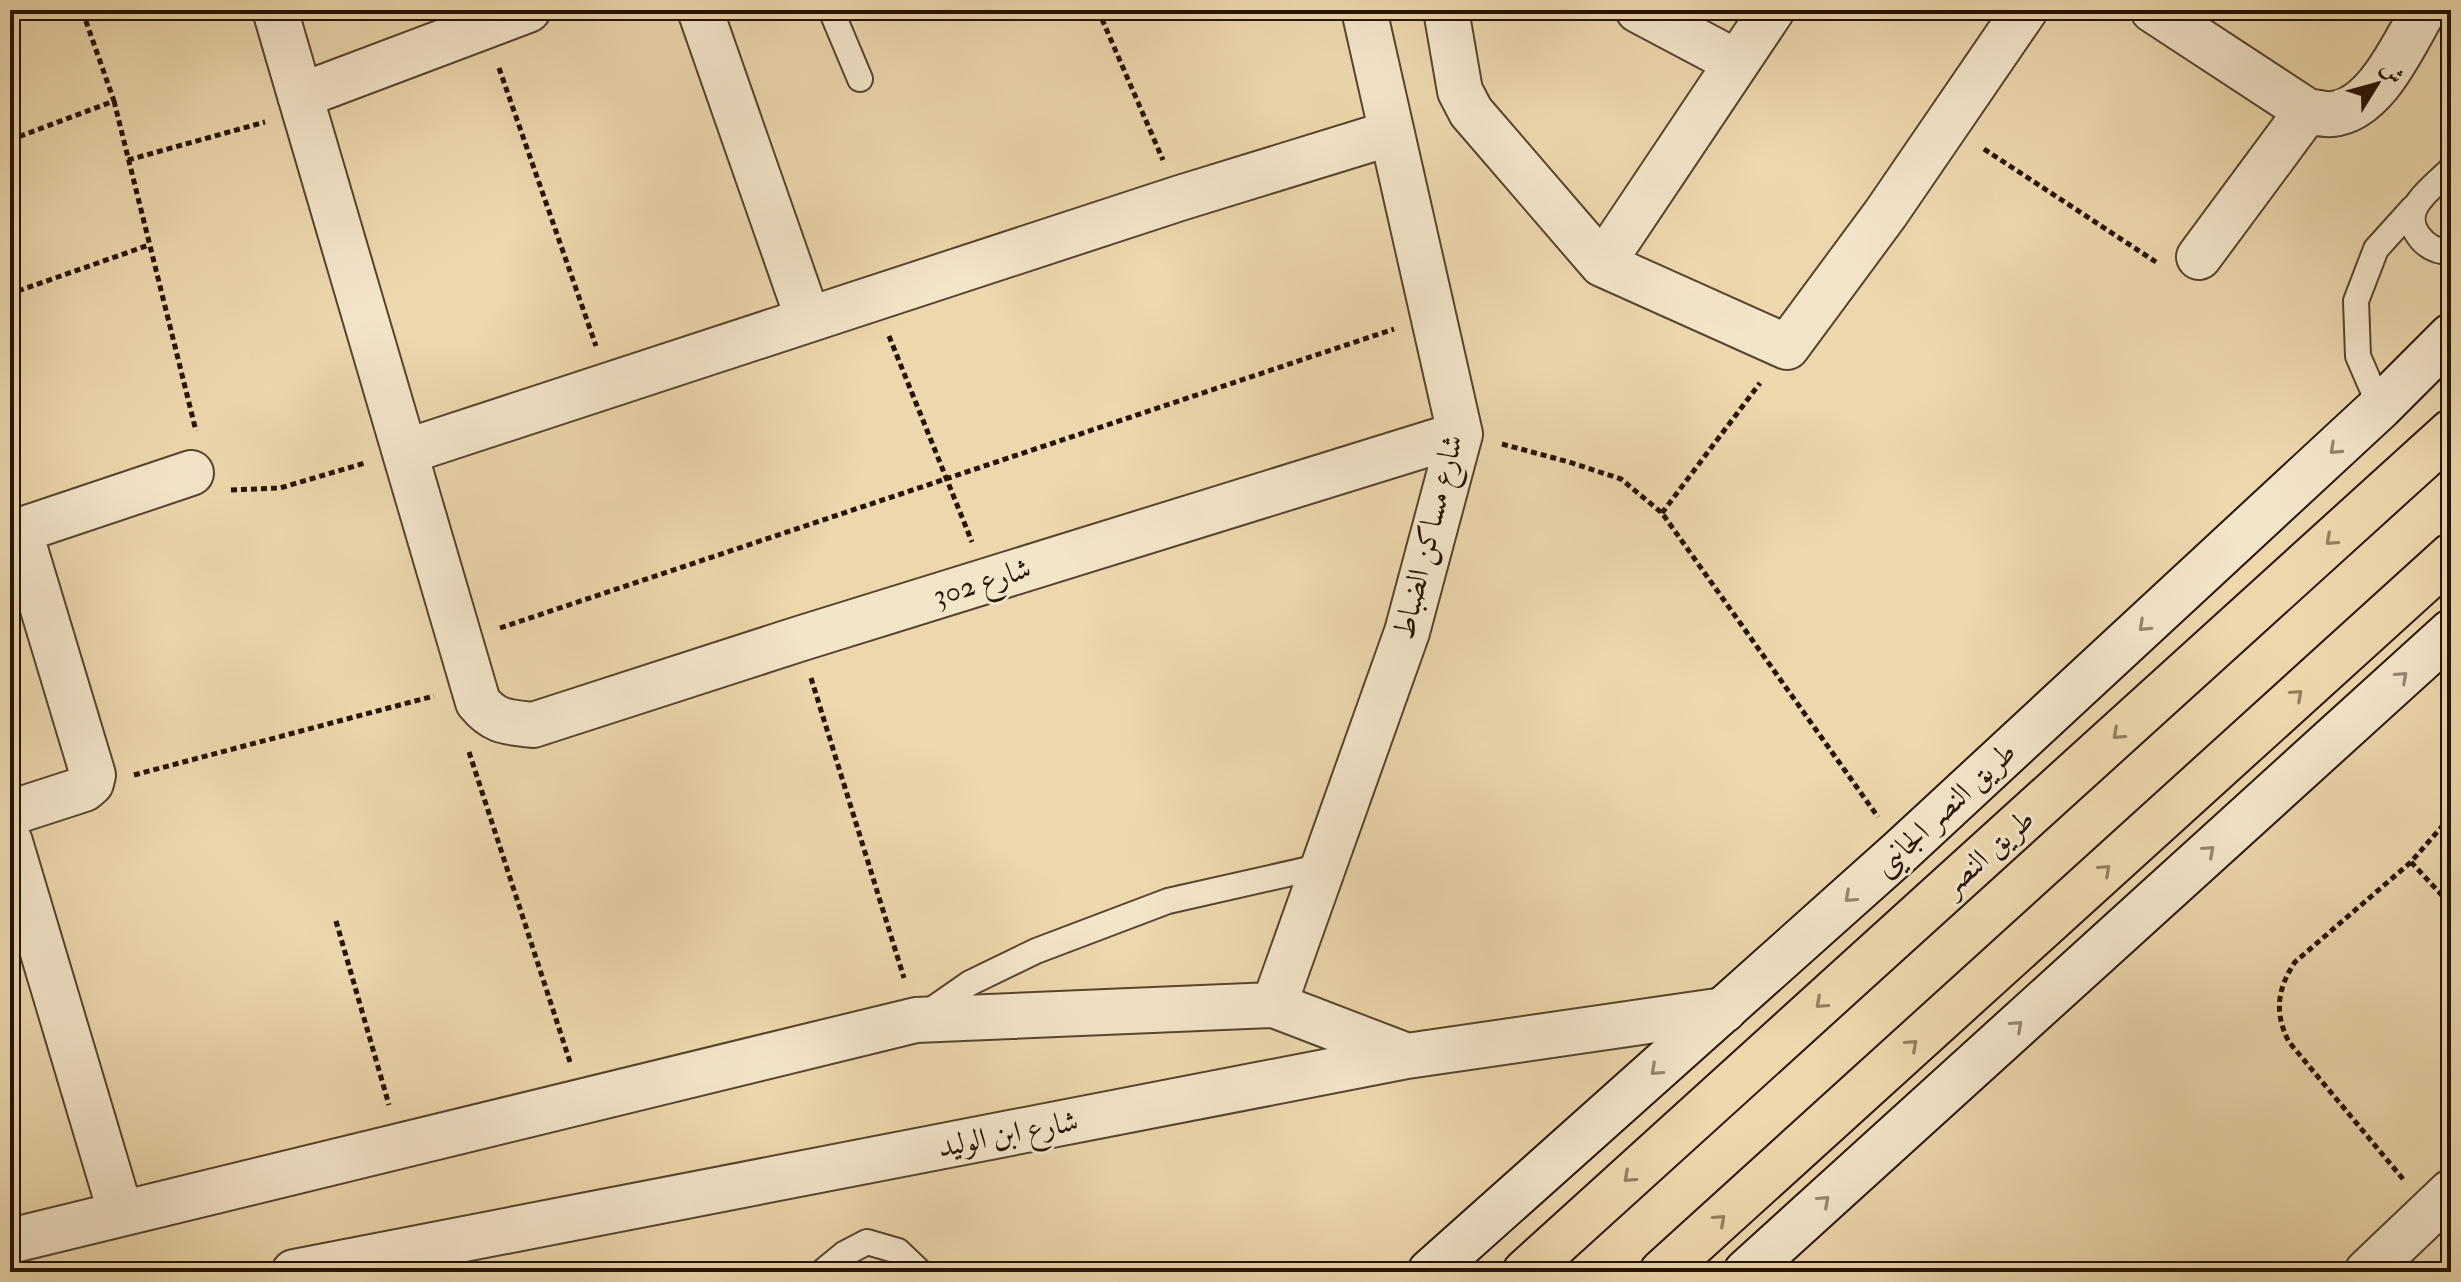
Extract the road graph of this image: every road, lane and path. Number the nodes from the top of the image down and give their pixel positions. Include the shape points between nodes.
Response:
1 (82, 10) edge
2 (275, 10) edge
3 (528, 10) edge
4 (700, 10) edge
5 (831, 10) edge
6 (1098, 10) edge
7 (1364, 10) edge
8 (1446, 10) edge
9 (1638, 10) edge
10 (1772, 10) edge
11 (2025, 10) edge
12 (2153, 10) edge
13 (2424, 10) edge
14 (484, 26) junction
15 (1736, 62) junction
16 (860, 79) dead end
17 (114, 101) junction
18 (302, 104) junction
19 (2307, 111) junction
20 (1947, 124) junction
21 (1391, 133) junction
22 (10, 140) edge
23 (128, 160) junction
24 (2451, 169) edge
25 (1180, 198) junction
26 (2413, 208) junction
27 (149, 245) junction
28 (2451, 252) edge
29 (2199, 257) joint
30 (1602, 264) junction
31 (10, 266) edge
32 (18, 291) junction
33 (10, 294) edge
34 (873, 298) junction
35 (1433, 316) junction
36 (808, 319) junction
37 (2451, 336) edge
38 (1787, 347) junction
39 (610, 384) junction
40 (2380, 407) junction
41 (2451, 432) edge
42 (1460, 434) junction
43 (405, 452) junction
44 (191, 473) junction
45 (946, 479) junction
46 (1662, 513) junction
47 (2451, 556) edge
48 (987, 580) junction
49 (2451, 632) edge
50 (799, 639) junction
51 (460, 641) junction
52 (473, 686) junction
53 (484, 730) junction
54 (88, 786) junction
55 (10, 813) edge
56 (2451, 816) edge
57 (10, 842) edge
58 (1902, 850) junction
59 (2411, 862) junction
60 (1323, 866) junction
61 (2451, 905) edge
62 (336, 921) dead end
63 (1274, 1005) junction
64 (1724, 1010) junction
65 (916, 1020) junction
66 (1407, 1056) junction
67 (582, 1101) junction
68 (401, 1145) junction
69 (121, 1214) junction
70 (2444, 1214) edge
71 (10, 1241) edge
72 (294, 1272) edge
73 (822, 1272) edge
74 (920, 1272) edge
75 (1430, 1272) edge
76 (1525, 1272) edge
77 (1662, 1272) edge
78 (1746, 1272) edge
79 (2367, 1272) edge

1 - 17 path
2 - 18 street
3 - 14 street
4 - 36 street
5 - 16 lane
6 - 25 path
7 - 21 street, شارع مساكن الضباط
8 - 30 street via 1460,91 1471,112
9 - 15 street
10 - 15 street
11 - 20 street
12 - 19 street
13 - 19 street via 2374,93 2355,108 2331,114
14 - 18 street
14 - 39 path
15 - 30 street
17 - 22 path
17 - 23 path
18 - 23 path
18 - 43 street
19 - 29 street
20 - 29 path via 2166,269 2184,268
20 - 38 street
21 - 25 street
21 - 35 street, شارع مساكن الضباط
23 - 27 path
24 - 26 lane
25 - 34 street
26 - 28 lane via 2421,240
26 - 40 lane via 2376,249 2356,301 2358,356
27 - 32 path
27 - 44 path via 202,453
30 - 38 street
31 - 32 path
32 - 33 path
34 - 36 street
34 - 45 path
35 - 42 street, شارع مساكن الضباط
35 - 45 path
36 - 39 street
37 - 40 street, طريق النصر الجانيى
38 - 46 path
39 - 43 street
40 -> 58 street, طريق النصر الجانيى
41 -> 76 highway, طريق النصر
42 - 46 path via 1621,479
42 - 48 street, شارع 302
42 - 60 street, شارع مساكن الضباط via 1407,632
43 - 44 path via 280,488 229,490
43 - 51 street
44 - 54 street via 24,531 22,539 93,775
45 - 48 path
45 - 51 path
46 - 58 path
77 -> 47 highway
48 - 50 street, شارع 302
78 -> 49 street
50 - 53 street, شارع 302 via 533,725
50 - 65 path
51 - 52 street
52 - 53 street via 488,715
52 - 54 path
53 - 67 path
54 - 55 street
56 - 59 path
57 - 69 street
58 -> 64 street, طريق النصر الجانيى
59 - 61 path
59 - 70 path via 2295,962 2282,987 2278,1012 2289,1042
60 - 63 street, شارع مساكن الضباط
60 - 65 lane via 1168,901 1080,934 970,983
62 - 68 path
63 - 65 street
63 - 66 street
64 - 66 street, شارع ابن الوليد
64 -> 75 street, طريق النصر الجانيى
65 - 67 street
66 - 72 street, شارع ابن الوليد
67 - 68 street
68 - 69 street
69 - 71 street
70 - 79 street
73 - 74 lane via 867,1242 898,1251

